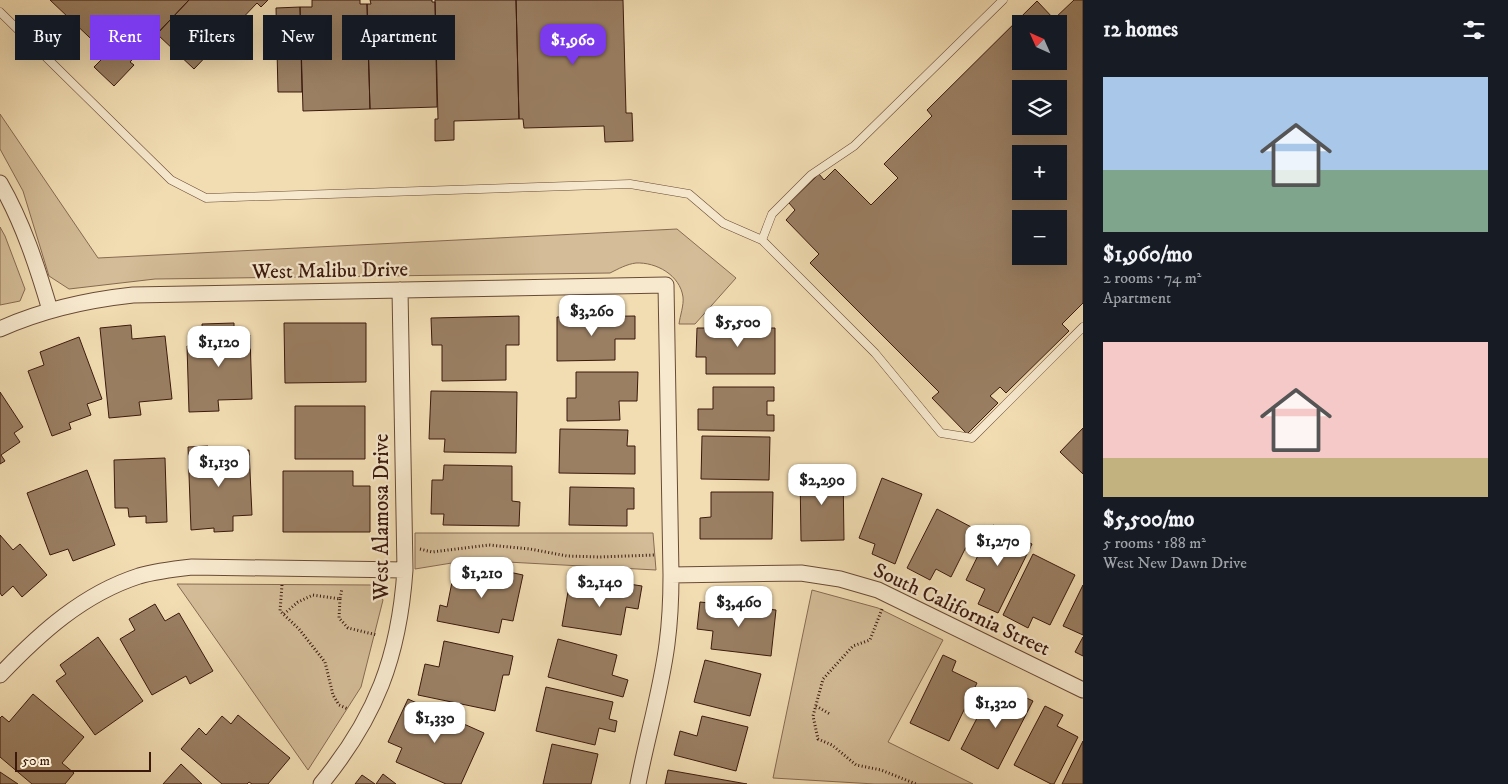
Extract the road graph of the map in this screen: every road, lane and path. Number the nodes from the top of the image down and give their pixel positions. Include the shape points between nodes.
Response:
1 (1003, 0) edge
2 (0, 12) edge
3 (0, 183) edge
4 (762, 240) junction
5 (400, 290) junction
6 (50, 310) junction
7 (1083, 327) edge
8 (0, 329) edge
9 (404, 546) junction
10 (671, 554) junction
11 (405, 570) junction
12 (671, 575) junction
13 (282, 585) dead end
14 (342, 588) dead end
15 (887, 595) junction
16 (340, 599) junction
17 (284, 614) junction
18 (377, 635) dead end
19 (0, 675) edge
20 (1083, 690) edge
21 (816, 706) junction
22 (348, 709) dead end
23 (830, 714) dead end
24 (321, 784) edge
25 (638, 784) edge
26 (916, 784) edge

1 - 4 lane via 854,146 811,175 772,214
2 - 4 lane via 171,180 206,198 630,184 689,194 723,223
3 - 6 street via 28,240
4 - 7 lane via 875,353 941,433 972,438
5 - 6 street, West Malibu Drive via 133,295
5 - 9 street, West Alamosa Drive
5 - 10 street, West Malibu Drive via 666,285
6 - 8 street, West Malibu Drive
9 - 10 path via 432,552 489,544 567,556
9 - 11 street, West Alamosa Drive
10 - 12 street
11 - 19 street via 192,567 140,576 107,589 68,612 33,641
11 - 24 street, West Alamosa Drive via 398,628 382,684 356,737
12 - 15 street, South California Street via 801,573 840,579
12 - 25 street via 667,645
13 - 17 path via 280,611
14 - 16 path
15 - 20 street, South California Street
15 - 21 path via 870,640 853,646 823,679
16 - 17 path via 313,595
16 - 18 path via 338,618 348,628
17 - 22 path via 325,662 332,696 339,705
21 - 23 path
21 - 26 path via 813,716 818,739 832,745 856,765 881,770

